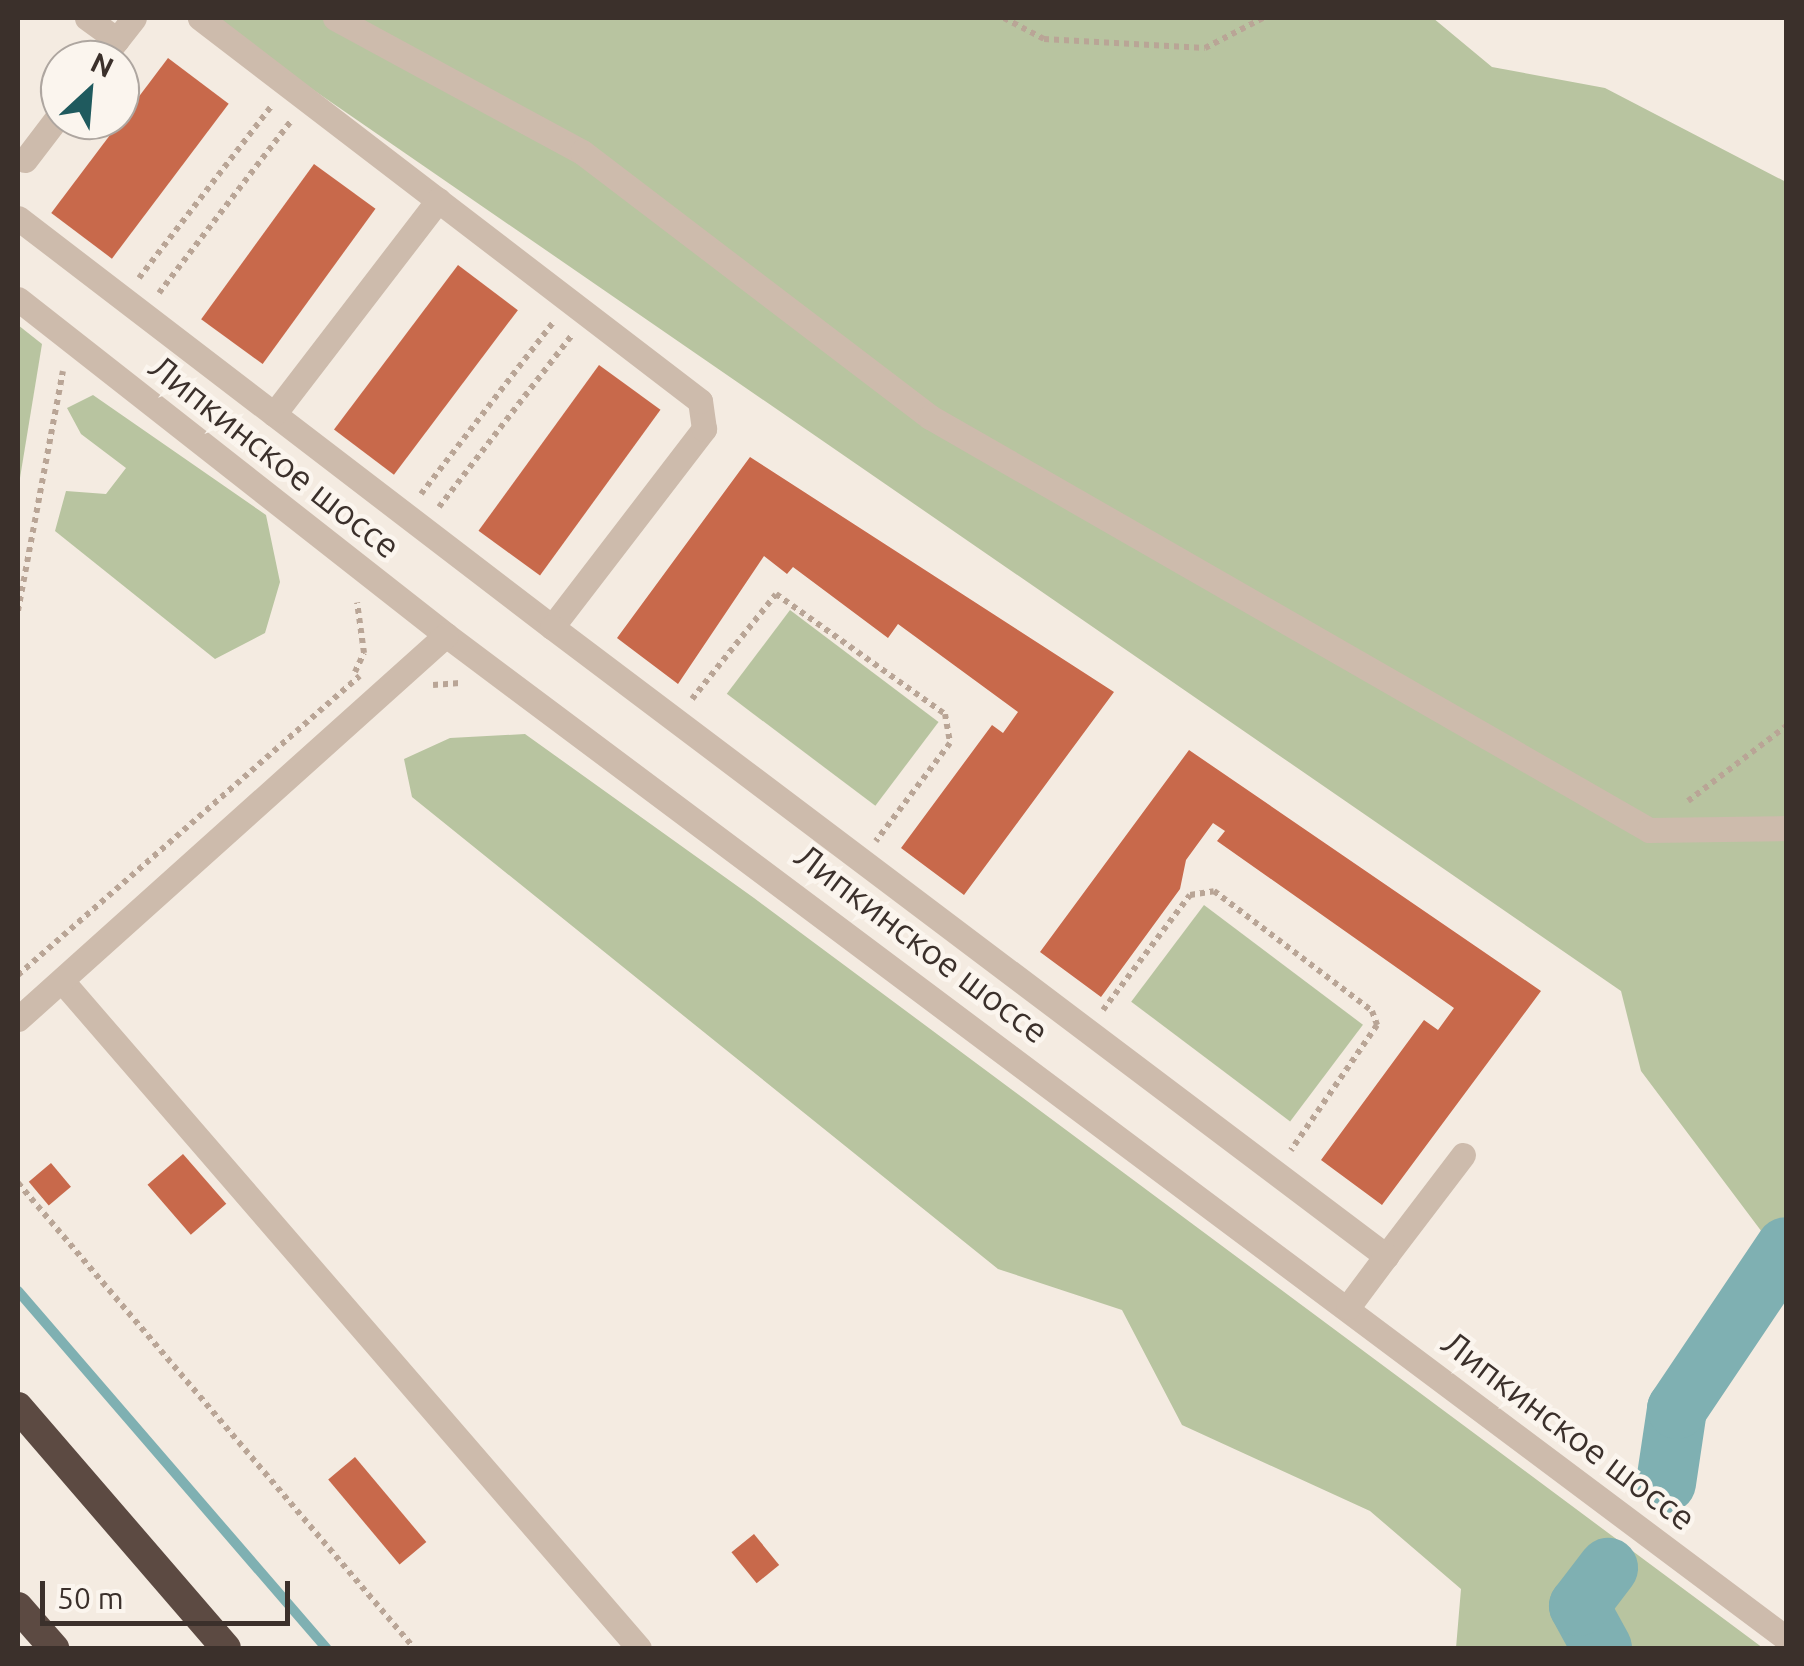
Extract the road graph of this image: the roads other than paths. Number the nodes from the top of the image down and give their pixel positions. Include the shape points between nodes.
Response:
1 (87, 18) edge
2 (134, 18) edge
3 (200, 18) edge
4 (335, 18) edge
5 (102, 40) edge
6 (117, 40) edge
7 (40, 138) edge
8 (20, 161) edge
9 (438, 200) junction
10 (18, 218) edge
11 (18, 300) edge
12 (274, 414) junction
13 (552, 627) junction
14 (446, 635) junction
15 (1786, 828) edge
16 (62, 981) junction
17 (18, 1020) edge
18 (1463, 1155) dead end
19 (1386, 1256) junction
20 (1348, 1306) junction
21 (18, 1407) edge
22 (18, 1607) edge
23 (1786, 1638) edge
24 (54, 1648) edge
25 (226, 1648) edge
26 (639, 1648) edge

1 - 5 street
2 - 6 street
3 - 9 street
4 - 15 street via 582,152 930,417 1649,830
7 - 8 street
9 - 12 street
9 - 13 street via 707,416
10 - 12 street
11 - 14 street, Липкинское шоссе
12 - 13 street
13 - 19 street
14 - 16 street
14 - 20 street, Липкинское шоссе
16 - 17 street
16 - 26 street
18 - 19 street
19 - 20 street
20 - 23 street, Липкинское шоссе
21 - 25 highway
22 - 24 highway

